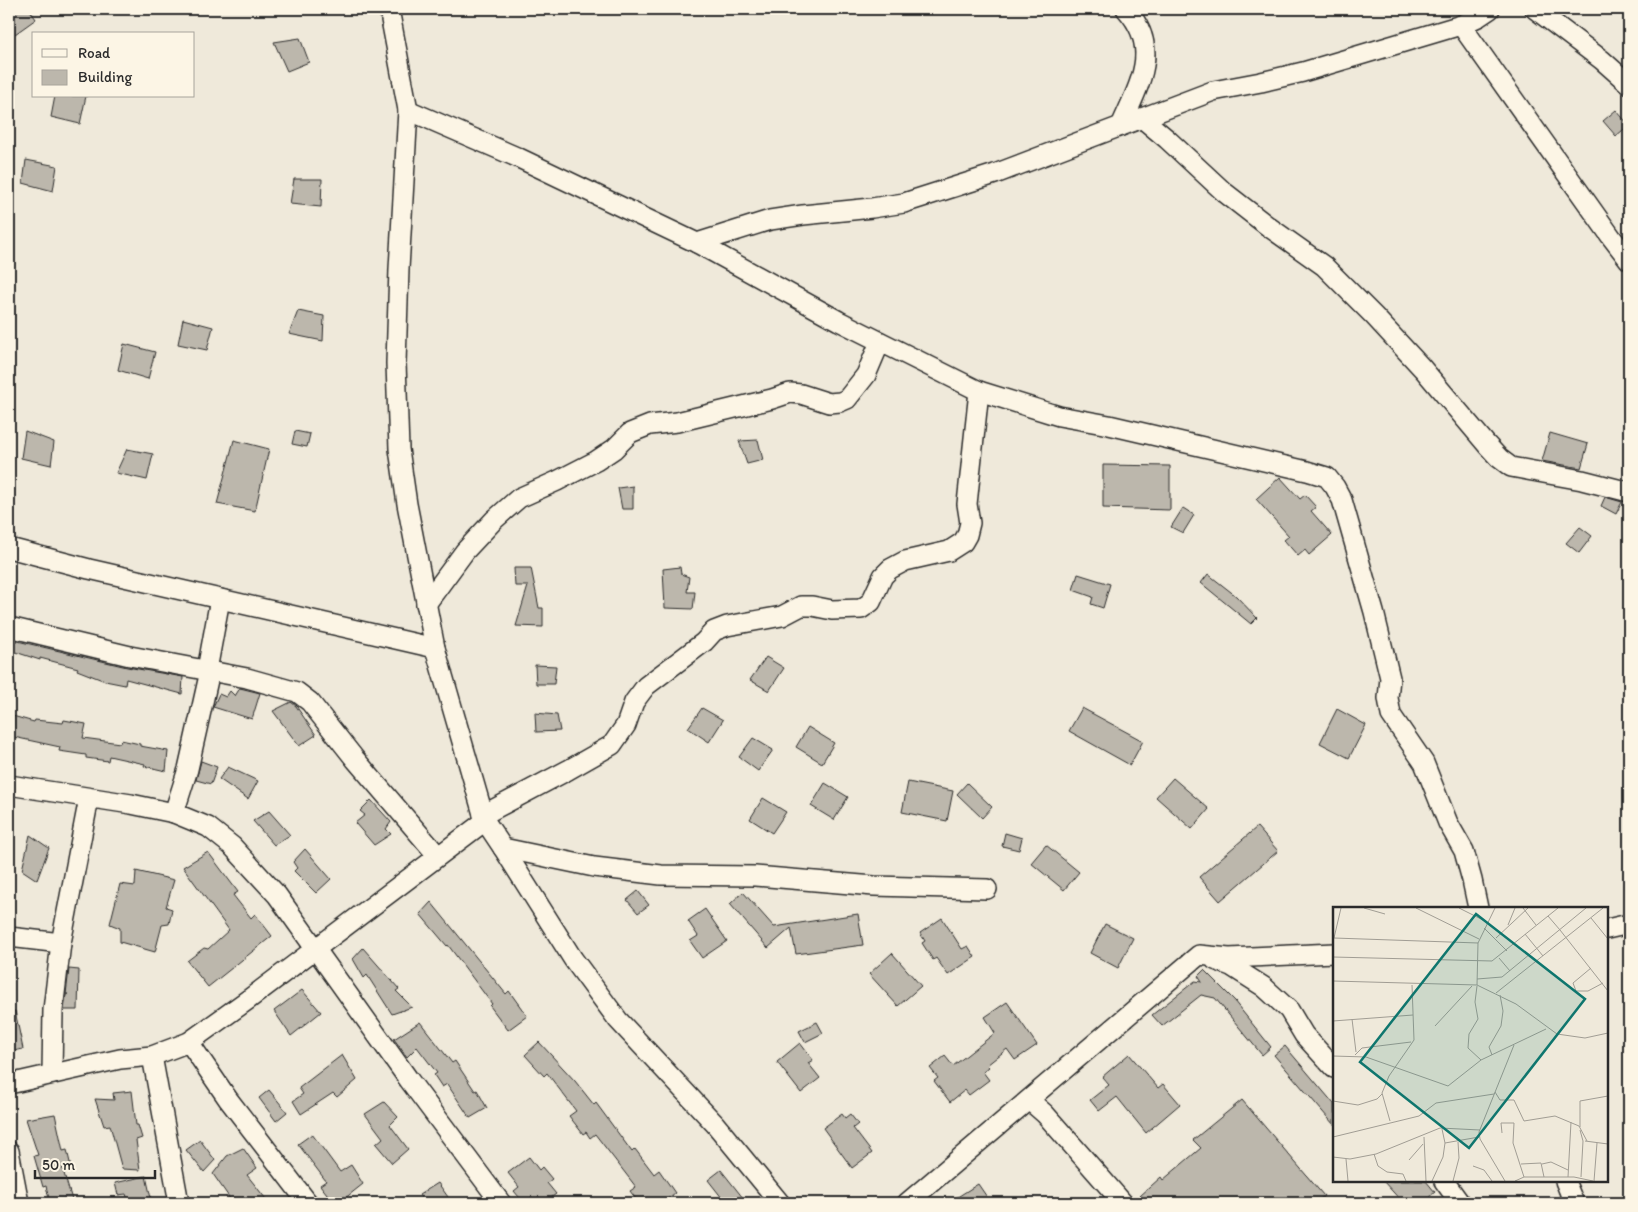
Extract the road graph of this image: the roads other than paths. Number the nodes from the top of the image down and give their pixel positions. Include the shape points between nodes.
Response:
1 (389, 9) edge
2 (1126, 9) edge
3 (1490, 9) edge
4 (1535, 9) edge
5 (1461, 25) junction
6 (1629, 84) edge
7 (408, 110) junction
8 (1142, 118) junction
9 (1121, 126) junction
10 (697, 243) junction
11 (1629, 260) edge
12 (880, 342) junction
13 (979, 391) junction
14 (1629, 492) edge
15 (9, 548) edge
16 (220, 599) junction
17 (426, 604) junction
18 (9, 627) edge
19 (435, 648) junction
20 (209, 671) junction
21 (9, 785) edge
22 (89, 798) junction
23 (174, 813) junction
24 (484, 818) junction
25 (503, 848) junction
26 (438, 856) junction
27 (987, 889) dead end
28 (1478, 907) edge
29 (1629, 924) edge
30 (1608, 929) edge
31 (9, 937) edge
32 (61, 943) junction
33 (314, 949) junction
34 (1333, 954) edge
35 (1199, 955) junction
36 (189, 1042) junction
37 (152, 1056) junction
38 (1333, 1067) edge
39 (52, 1074) junction
40 (9, 1084) edge
41 (1029, 1100) junction
42 (9, 1151) edge
43 (1445, 1182) edge
44 (1565, 1182) edge
45 (19, 1203) edge
46 (179, 1203) edge
47 (308, 1203) edge
48 (501, 1203) edge
49 (780, 1203) edge
50 (907, 1203) edge
51 (1123, 1203) edge
52 (1460, 1203) edge
53 (1574, 1203) edge

1 - 7 street
2 - 9 street via 1139,28 1146,61
3 - 5 street
4 - 6 street
5 - 8 street via 1303,72 1213,91
5 - 11 street
7 - 10 street via 519,158
7 - 17 street via 396,353 399,449
8 - 9 street
8 - 14 street via 1224,192 1324,266 1380,322 1505,463 1511,467
9 - 10 street via 995,174 904,203 770,220
10 - 12 street
12 - 13 street
12 - 17 street via 866,375 847,399 840,402 830,403 790,393 677,422 650,425 630,433 596,461 519,498 464,551
13 - 24 street via 967,504 970,523 963,542 949,551 905,561 890,570 883,576 871,602 862,609 801,606 782,616 714,631 646,686 612,745
13 - 28 street via 1059,416 1327,477 1342,500 1374,612 1390,678 1388,698 1391,715 1424,763 1448,823 1464,851
15 - 16 street
16 - 19 street
16 - 20 street
17 - 19 street
18 - 20 street
19 - 24 street
20 - 23 street via 188,769
20 - 26 street via 297,692 310,702
21 - 22 street
22 - 23 street
22 - 32 street
23 - 33 street via 208,827 232,846 277,895
24 - 25 street
24 - 26 street
25 - 27 street via 594,867 661,875 755,876 874,886
25 - 49 street via 573,959 618,1020 715,1124
26 - 33 street
29 - 30 street
31 - 32 street
32 - 39 street via 53,1010
33 - 36 street
33 - 48 street
34 - 35 street via 1229,958
35 - 38 street via 1232,966 1264,987 1289,1010 1304,1035
35 - 41 street
36 - 37 street
36 - 47 street via 228,1099
37 - 39 street via 120,1059
37 - 46 street
39 - 40 street
41 - 50 street
41 - 51 street
42 - 45 street
43 - 52 street
44 - 53 street

